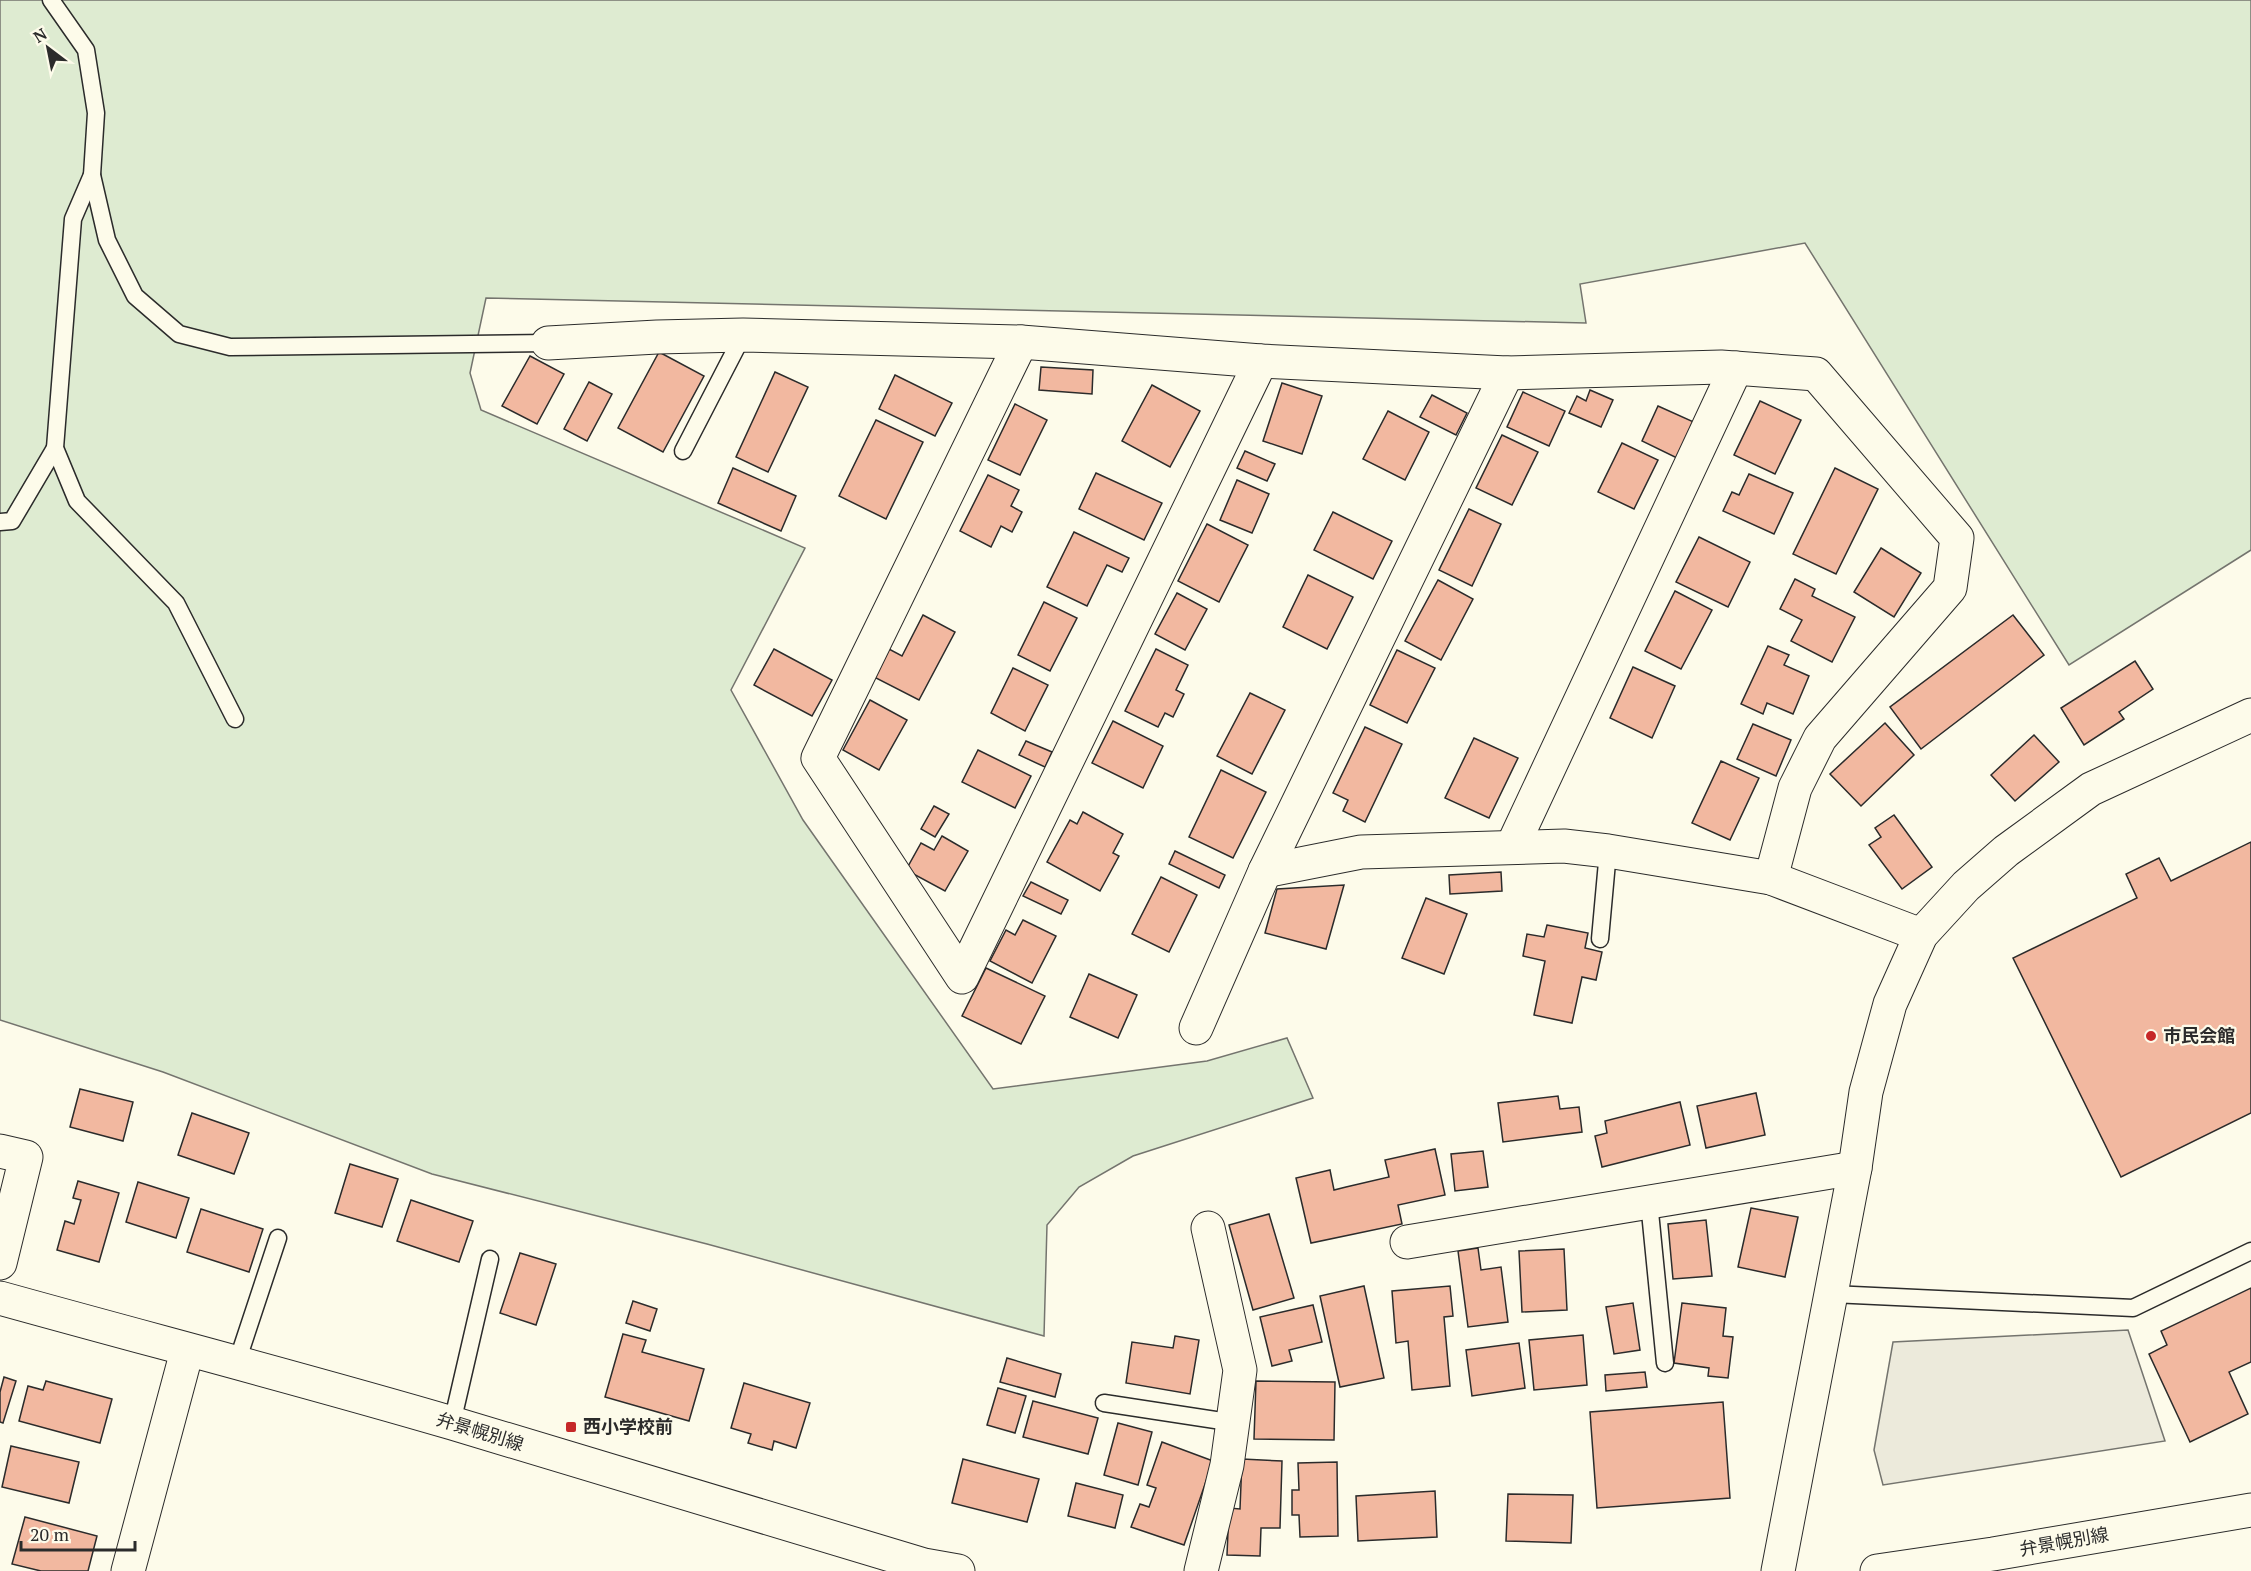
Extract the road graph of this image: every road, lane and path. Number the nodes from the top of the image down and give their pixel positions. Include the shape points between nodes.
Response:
1 (51, 0) edge
2 (92, 175) junction
3 (743, 335) junction
4 (1020, 342) junction
5 (548, 343) joint
6 (1261, 361) junction
7 (1736, 369) junction
8 (1507, 373) junction
9 (55, 448) junction
10 (683, 451) dead end
11 (0, 522) edge
12 (2251, 715) edge
13 (235, 719) dead end
14 (1512, 847) junction
15 (1608, 851) junction
16 (1265, 871) junction
17 (1772, 878) junction
18 (1921, 935) junction
19 (1600, 939) dead end
20 (1196, 1028) dead end
21 (0, 1151) edge
22 (1855, 1168) junction
23 (1649, 1202) junction
24 (1208, 1228) dead end
25 (278, 1238) dead end
26 (1407, 1242) dead end
27 (2251, 1251) edge
28 (490, 1258) dead end
29 (0, 1263) edge
30 (1832, 1294) junction
31 (0, 1299) edge
32 (187, 1351) junction
33 (237, 1362) junction
34 (1665, 1363) dead end
35 (1104, 1403) dead end
36 (452, 1423) junction
37 (1234, 1423) junction
38 (2251, 1510) edge
39 (1997, 1562) edge
40 (128, 1571) edge
41 (958, 1571) edge
42 (1201, 1571) edge
43 (1778, 1571) edge
44 (1877, 1571) edge

1 - 2 lane via 86,50 96,114
2 - 5 lane via 108,240 135,297 179,334 230,347
2 - 9 lane via 73,219
3 - 4 street
3 - 5 street
3 - 10 lane
4 - 6 street
4 - 6 street via 818,758 962,977
6 - 8 street
7 - 8 street
7 - 14 street
7 - 17 street via 1816,374 1957,538 1950,588 1820,738 1794,788
8 - 16 street
9 - 11 lane via 12,521
9 - 13 lane via 77,501 176,603
12 - 18 street via 2091,789 2006,851 1966,886
14 - 15 street via 1564,846
14 - 16 street via 1361,852
15 - 17 street
15 - 19 lane
16 - 20 street
17 - 18 street
18 - 22 street via 1890,1004 1866,1092
21 - 29 street via 26,1157
22 - 23 street
22 - 30 street
23 - 26 street
23 - 34 lane
24 - 37 street via 1240,1370
25 - 33 lane
27 - 30 lane via 2133,1308
28 - 36 lane
30 - 43 street
31 - 32 street, 弁景幌別線
32 - 33 street, 弁景幌別線
32 - 40 street
33 - 36 street, 弁景幌別線
35 - 37 lane
36 - 41 street, 弁景幌別線 via 924,1565
37 - 42 street
38 - 39 street, 弁景幌別線
39 - 44 street, 弁景幌別線

